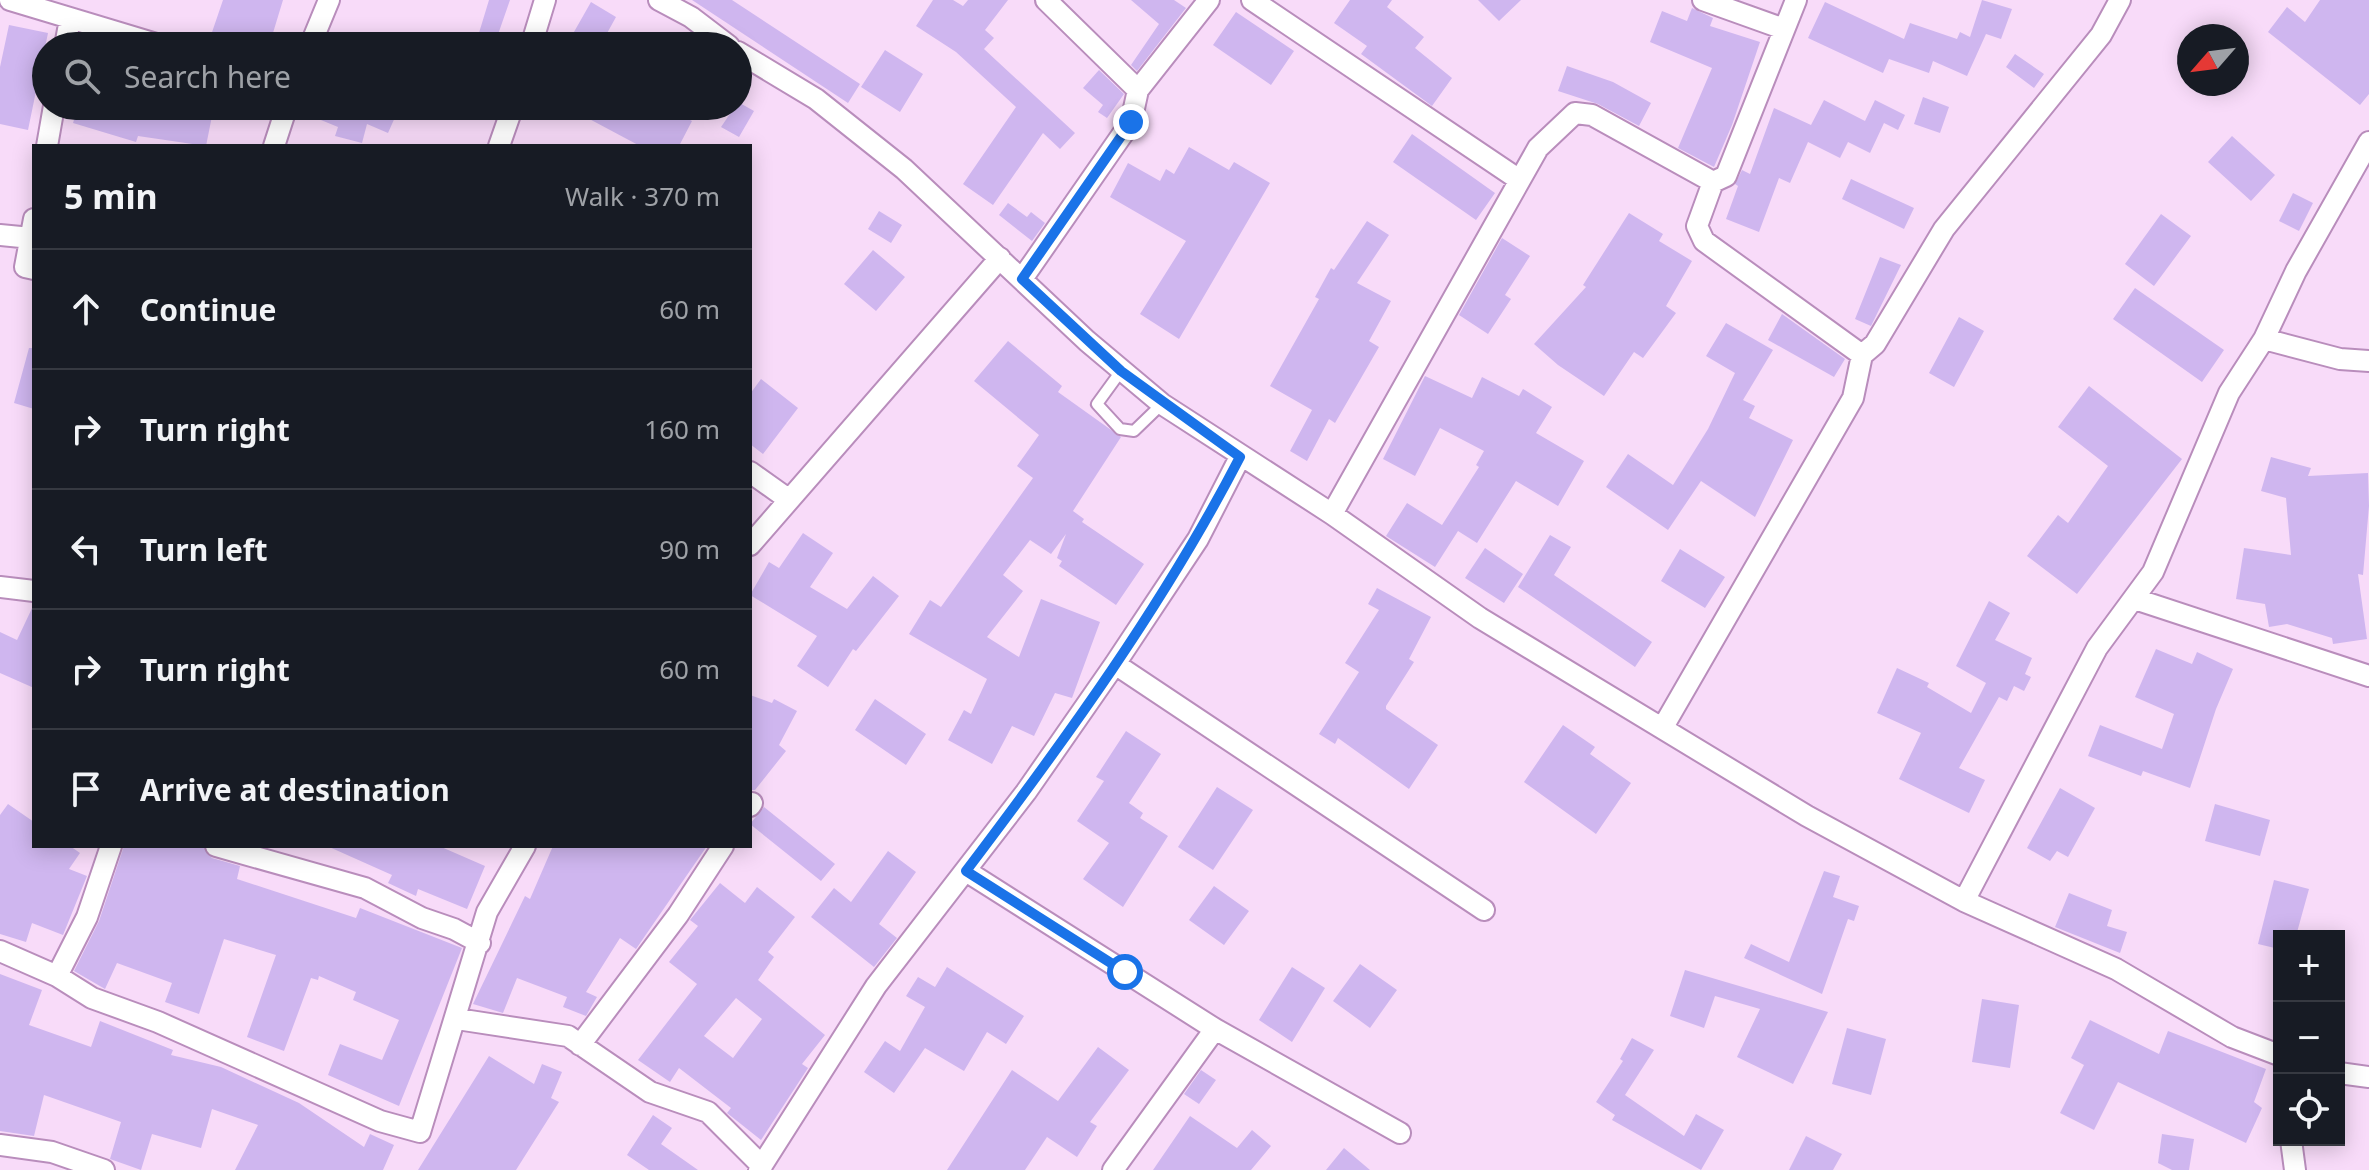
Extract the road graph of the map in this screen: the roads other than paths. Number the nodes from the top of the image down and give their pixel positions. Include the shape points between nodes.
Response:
1 (10, 0) edge
2 (329, 0) edge
3 (545, 0) edge
4 (659, 0) edge
5 (1046, 0) edge
6 (1209, 0) edge
7 (1252, 0) edge
8 (1703, 0) edge
9 (1796, 0) edge
10 (2120, 0) edge
11 (696, 8) edge
12 (70, 19) junction
13 (1784, 29) junction
14 (68, 32) edge
15 (115, 32) edge
16 (316, 32) edge
17 (535, 32) edge
18 (717, 32) edge
19 (752, 60) edge
20 (1138, 90) junction
21 (52, 120) edge
22 (282, 120) edge
23 (508, 120) edge
24 (2369, 142) edge
25 (47, 144) edge
26 (275, 144) edge
27 (500, 144) edge
28 (1518, 179) junction
29 (1713, 182) junction
30 (32, 229) edge
31 (0, 235) edge
32 (1000, 258) junction
33 (32, 269) edge
34 (1022, 279) junction
35 (2264, 339) junction
36 (1862, 355) junction
37 (2369, 361) edge
38 (1121, 371) junction
39 (1162, 404) junction
40 (1240, 457) junction
41 (752, 473) edge
42 (788, 499) junction
43 (1332, 514) junction
44 (752, 543) edge
45 (0, 587) edge
46 (32, 591) edge
47 (2135, 599) junction
48 (1115, 664) junction
49 (2369, 676) edge
50 (1663, 727) junction
51 (110, 848) edge
52 (223, 848) edge
53 (524, 848) edge
54 (722, 848) edge
55 (966, 871) junction
56 (1964, 901) junction
57 (1484, 910) dead end
58 (480, 943) junction
59 (0, 951) edge
60 (57, 976) junction
61 (457, 1019) junction
62 (1215, 1029) junction
63 (580, 1045) junction
64 (2273, 1056) edge
65 (2345, 1074) edge
66 (2369, 1077) edge
67 (1400, 1133) dead end
68 (0, 1145) edge
69 (2292, 1146) edge
70 (760, 1168) edge
71 (104, 1170) edge
72 (1113, 1170) edge
73 (2295, 1170) edge

1 - 12 street
2 - 16 street
3 - 17 street
4 - 11 street
5 - 20 street
6 - 20 street
7 - 28 street
8 - 13 street
9 - 13 street
10 - 36 street via 2101,35 1944,229 1875,344
11 - 18 street
12 - 14 street
12 - 15 street
13 - 29 street via 1730,168
19 - 32 street via 816,99 904,169
20 - 34 street via 1131,122
21 - 25 street
22 - 26 street
23 - 27 street
24 - 35 street
28 - 29 street via 1538,148 1575,113 1592,115
28 - 43 street
29 - 36 street via 1697,226 1704,241
30 - 31 street
30 - 33 street via 25,267
32 - 34 street
32 - 42 street
34 - 38 street
35 - 37 street
35 - 47 street via 2229,393 2153,572
36 - 50 street via 1853,398
38 - 39 street
38 - 39 lane via 1097,404 1120,429 1134,431
39 - 40 street
40 - 43 street
40 - 48 street via 1198,539
41 - 42 street
42 - 44 street
43 - 50 street via 1480,618
45 - 46 street
47 - 49 street
47 - 56 street via 2097,648
48 - 55 street
48 - 57 street
50 - 56 street via 1807,816
51 - 60 street via 87,917
52 - 58 street via 365,888
53 - 58 street via 487,912
54 - 63 street
55 - 62 street
55 - 70 street via 876,986
56 - 64 street via 2116,969
58 - 61 street
59 - 60 street
60 - 61 street via 92,998 380,1121 420,1132
61 - 63 street via 568,1036
62 - 67 street
62 - 72 street
63 - 70 street via 650,1092 708,1112
65 - 66 street
68 - 71 street via 52,1152
69 - 73 street

